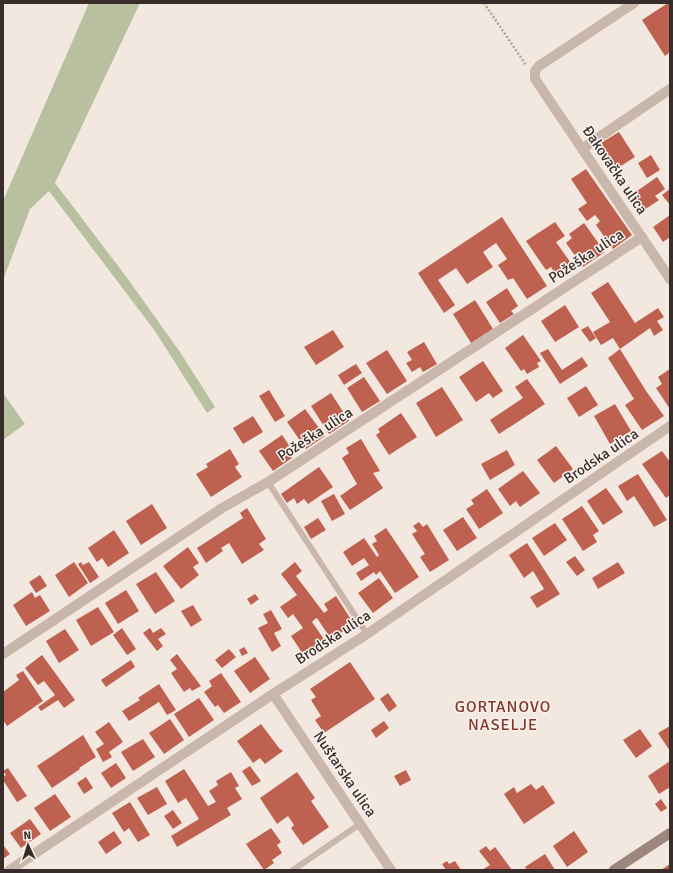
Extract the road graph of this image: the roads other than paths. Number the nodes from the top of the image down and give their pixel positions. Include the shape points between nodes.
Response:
1 (634, 3) edge
2 (670, 89) edge
3 (582, 149) junction
4 (642, 237) junction
5 (670, 279) edge
6 (670, 426) edge
7 (268, 482) junction
8 (367, 634) junction
9 (3, 654) edge
10 (273, 694) junction
11 (360, 824) junction
12 (670, 833) edge
13 (10, 870) edge
14 (293, 870) edge
15 (391, 870) edge
16 (614, 870) edge

1 - 3 street, Đakovačka ulica via 539,66 535,72 535,79
2 - 3 street
3 - 4 street, Đakovačka ulica
4 - 5 street, Đakovačka ulica
4 - 7 street, Požeška ulica
6 - 8 street, Brodska ulica
7 - 8 lane
7 - 9 street, Požeška ulica via 222,508
8 - 10 street, Brodska ulica
10 - 11 street, Nuštarska ulica
10 - 13 street, Brodska ulica
11 - 14 lane
11 - 15 street, Nuštarska ulica
12 - 16 main road

